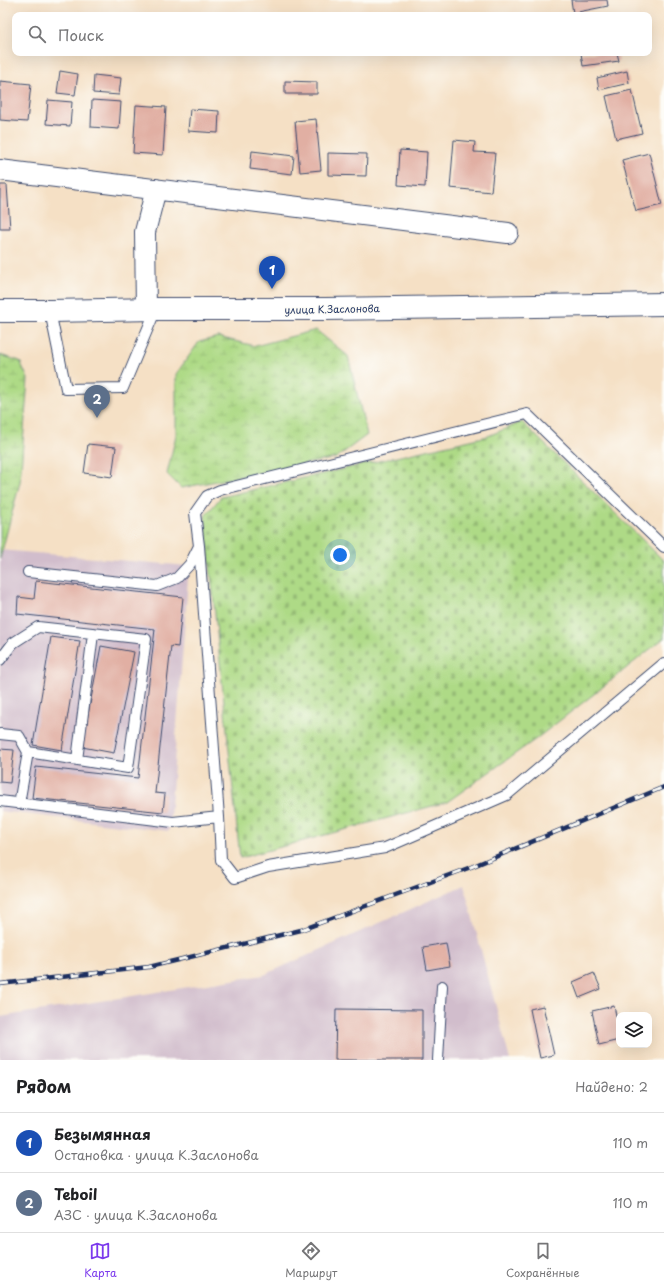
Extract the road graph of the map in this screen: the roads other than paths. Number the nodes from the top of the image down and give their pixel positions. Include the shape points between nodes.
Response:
1 (0, 170) edge
2 (156, 189) junction
3 (508, 233) dead end
4 (664, 304) edge
5 (151, 309) junction
6 (0, 311) edge
7 (50, 311) junction
8 (199, 546) junction
9 (664, 547) edge
10 (28, 572) dead end
11 (93, 634) junction
12 (0, 660) edge
13 (664, 663) edge
14 (0, 734) edge
15 (28, 752) junction
16 (77, 760) junction
17 (0, 801) edge
18 (19, 804) junction
19 (219, 817) junction
20 (442, 986) dead end
21 (438, 1060) edge

1 - 2 street
2 - 3 street
2 - 5 street via 145,232
4 - 5 street, улица К.Заслонова
5 - 7 street, улица К.Заслонова
5 - 7 lane via 123,388 66,388
6 - 7 street, улица К.Заслонова
8 - 9 lane via 195,513 207,496 220,490 527,414
8 - 10 lane via 190,564 177,578 157,586
8 - 19 lane
11 - 12 lane via 38,627 13,643
11 - 16 lane
11 - 16 lane via 146,639 128,768
13 - 19 lane via 506,795 385,848 268,867 235,878 221,860
14 - 15 lane via 19,736
15 - 16 lane
15 - 18 lane
17 - 18 lane
18 - 19 lane via 173,822
20 - 21 lane

